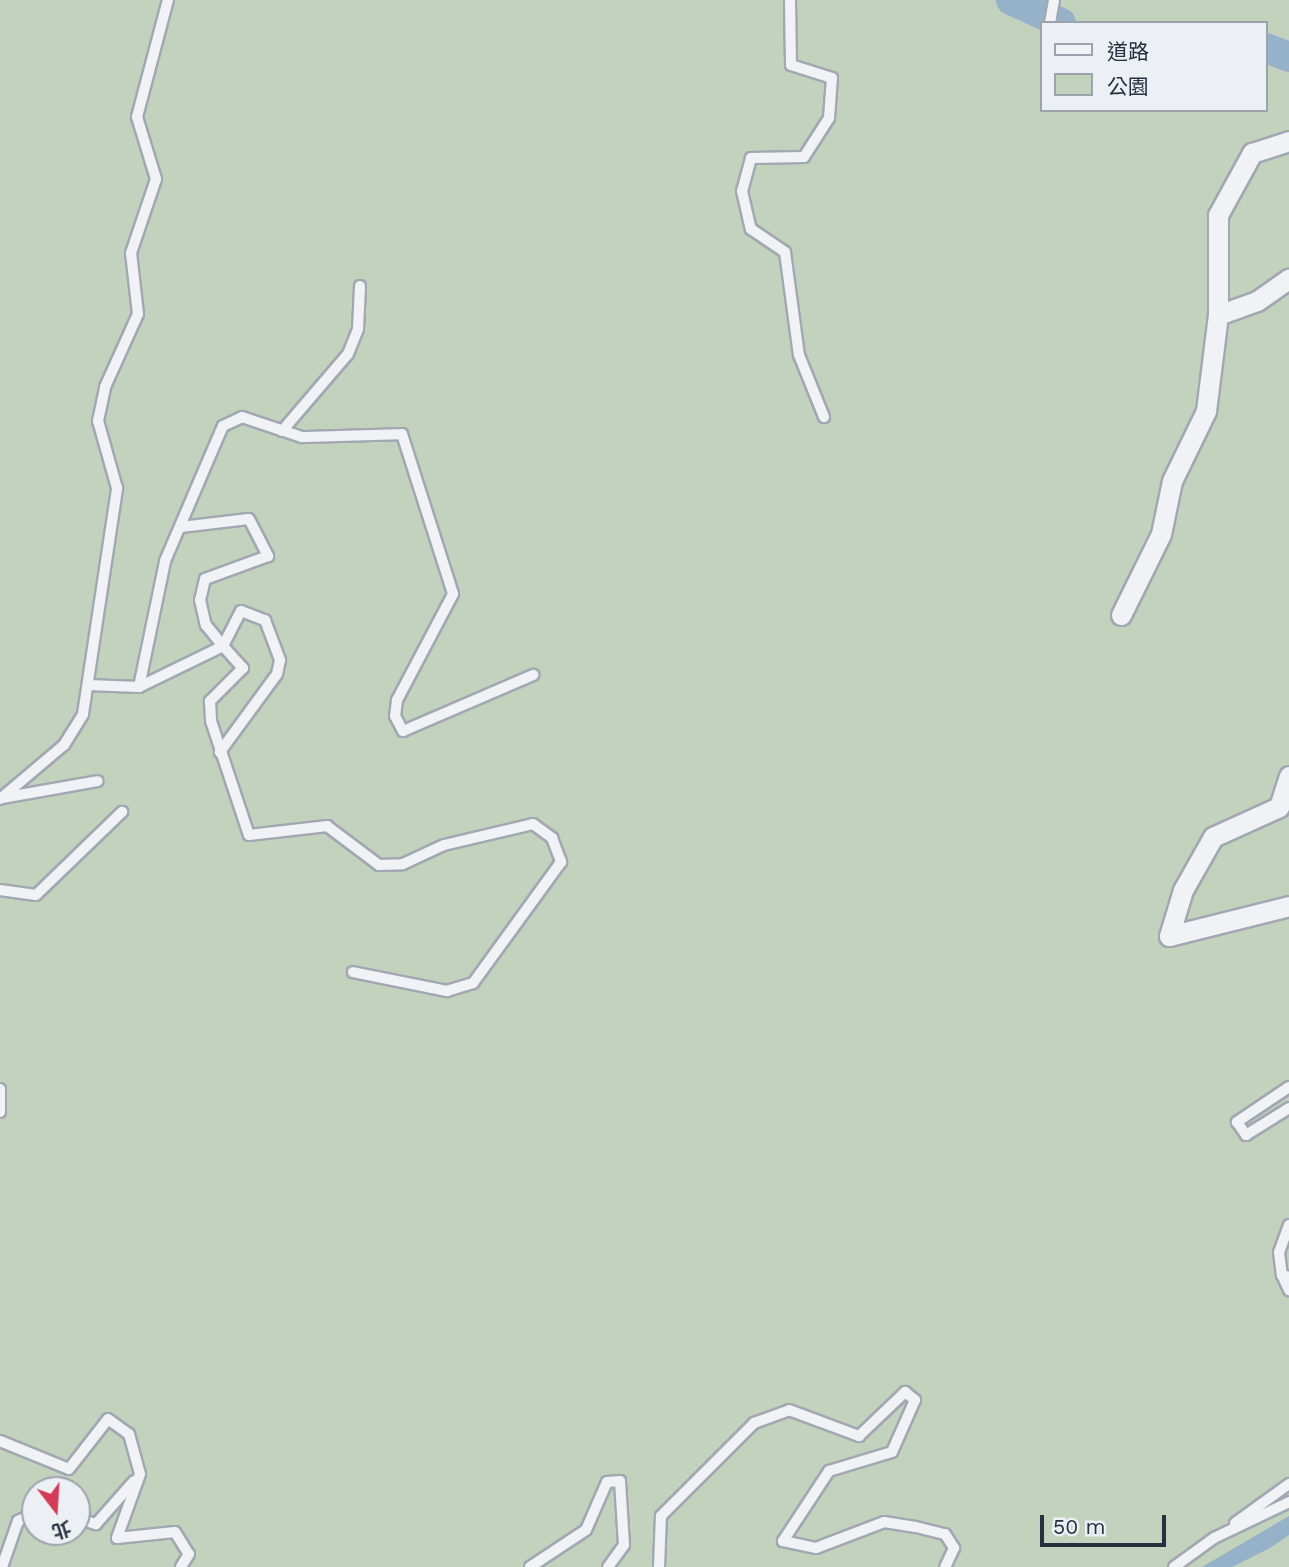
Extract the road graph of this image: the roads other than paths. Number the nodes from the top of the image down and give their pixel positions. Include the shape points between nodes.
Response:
1 (168, 0) edge
2 (790, 0) edge
3 (1054, 0) edge
4 (1050, 21) edge
5 (1289, 141) edge
6 (1289, 279) edge
7 (360, 286) dead end
8 (1218, 314) junction
9 (824, 417) dead end
10 (282, 431) junction
11 (181, 527) junction
12 (1121, 615) dead end
13 (222, 646) junction
14 (533, 676) dead end
15 (88, 685) junction
16 (139, 687) junction
17 (220, 752) junction
18 (1289, 776) edge
19 (97, 781) dead end
20 (1, 799) edge
21 (122, 812) dead end
22 (0, 890) edge
23 (1289, 906) edge
24 (353, 972) dead end
25 (1289, 1087) edge
26 (0, 1089) edge
27 (1289, 1108) edge
28 (0, 1112) edge
29 (1289, 1225) edge
30 (1285, 1276) edge
31 (1289, 1290) edge
32 (0, 1441) edge
33 (140, 1474) junction
34 (1289, 1484) edge
35 (1289, 1502) edge
36 (21, 1520) edge
37 (91, 1522) edge
38 (1214, 1538) junction
39 (2, 1567) edge
40 (181, 1567) edge
41 (530, 1567) edge
42 (608, 1567) edge
43 (659, 1567) edge
44 (945, 1567) edge
45 (1174, 1567) edge

1 - 15 lane via 137,117 156,179 131,253 138,314 105,387 98,421 117,488
2 - 9 lane via 791,65 832,78 829,118 804,157 751,158 742,191 751,229 785,252 799,355
3 - 4 lane
5 - 8 street via 1252,153 1227,192 1218,215
6 - 8 street via 1258,301
7 - 10 lane via 358,329 348,354
8 - 12 street via 1206,411 1172,481 1161,534
10 - 11 lane via 242,417 223,426
10 - 14 lane via 302,437 402,434 453,594 397,700 395,716 403,732
11 - 13 lane via 249,519 268,556 205,579 200,600 206,625
11 - 16 lane via 165,561
13 - 16 lane
13 - 17 lane via 243,668 210,701
13 - 17 lane via 241,611 265,620 280,660 277,674
15 - 16 lane
15 - 20 lane via 83,715 64,745
17 - 24 lane via 249,835 327,826 379,865 403,864 444,845 533,824 552,838 561,862 474,983 447,991
18 - 23 street via 1279,807 1213,837 1183,890 1170,936
19 - 20 lane
21 - 22 lane via 36,895
25 - 27 lane via 1237,1122 1246,1135
26 - 28 lane
29 - 30 lane via 1279,1252
30 - 31 lane
32 - 33 lane via 69,1469 107,1419 129,1434
33 - 37 lane via 96,1524
33 - 40 lane via 117,1538 174,1532 189,1554
34 - 38 lane
35 - 38 lane
36 - 39 lane
38 - 45 lane
41 - 42 lane via 586,1531 607,1482 620,1481 624,1545
43 - 44 lane via 661,1516 754,1423 789,1410 859,1436 905,1392 915,1400 892,1452 829,1471 783,1541 816,1548 884,1522 905,1525 945,1534 954,1548

